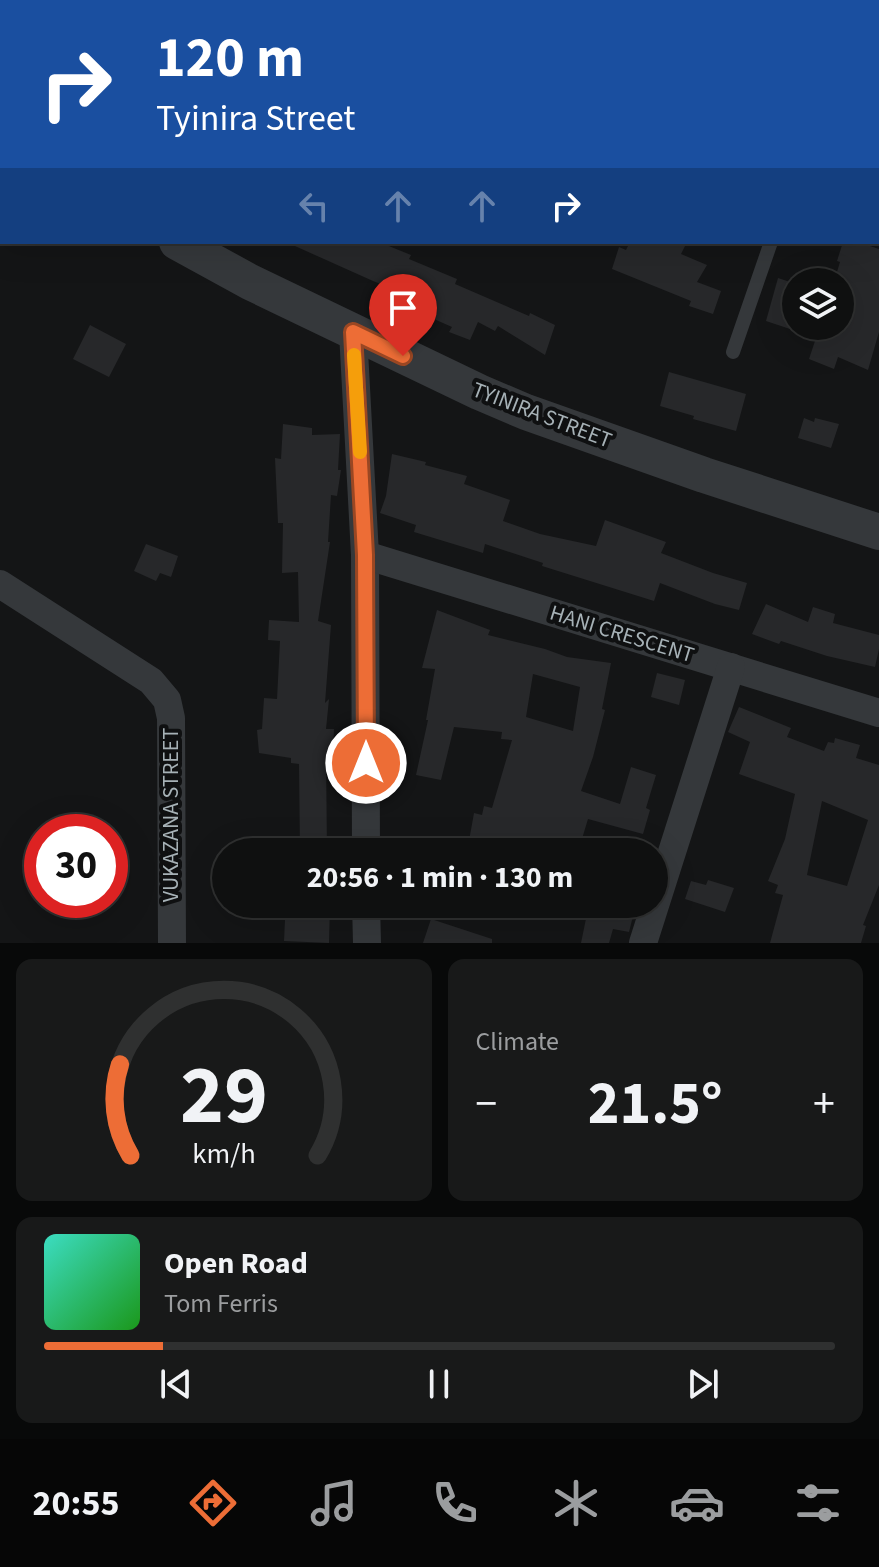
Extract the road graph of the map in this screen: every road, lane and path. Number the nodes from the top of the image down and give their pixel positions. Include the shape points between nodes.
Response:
1 (181, 244) edge
2 (770, 244) edge
3 (353, 332) junction
4 (733, 352) dead end
5 (879, 532) edge
6 (365, 555) junction
7 (0, 584) edge
8 (731, 667) junction
9 (879, 713) edge
10 (366, 838) edge
11 (366, 918) edge
12 (172, 943) edge
13 (367, 943) edge
14 (643, 943) edge

1 - 3 street, TYINIRA STREET
2 - 4 lane
3 - 5 street, TYINIRA STREET via 526,412
3 - 6 street
6 - 8 street, HANI CRESCENT
6 - 10 street
7 - 12 street, VUKAZANA STREET via 151,681 167,700
8 - 9 street, HANI CRESCENT
8 - 14 street
11 - 13 street

